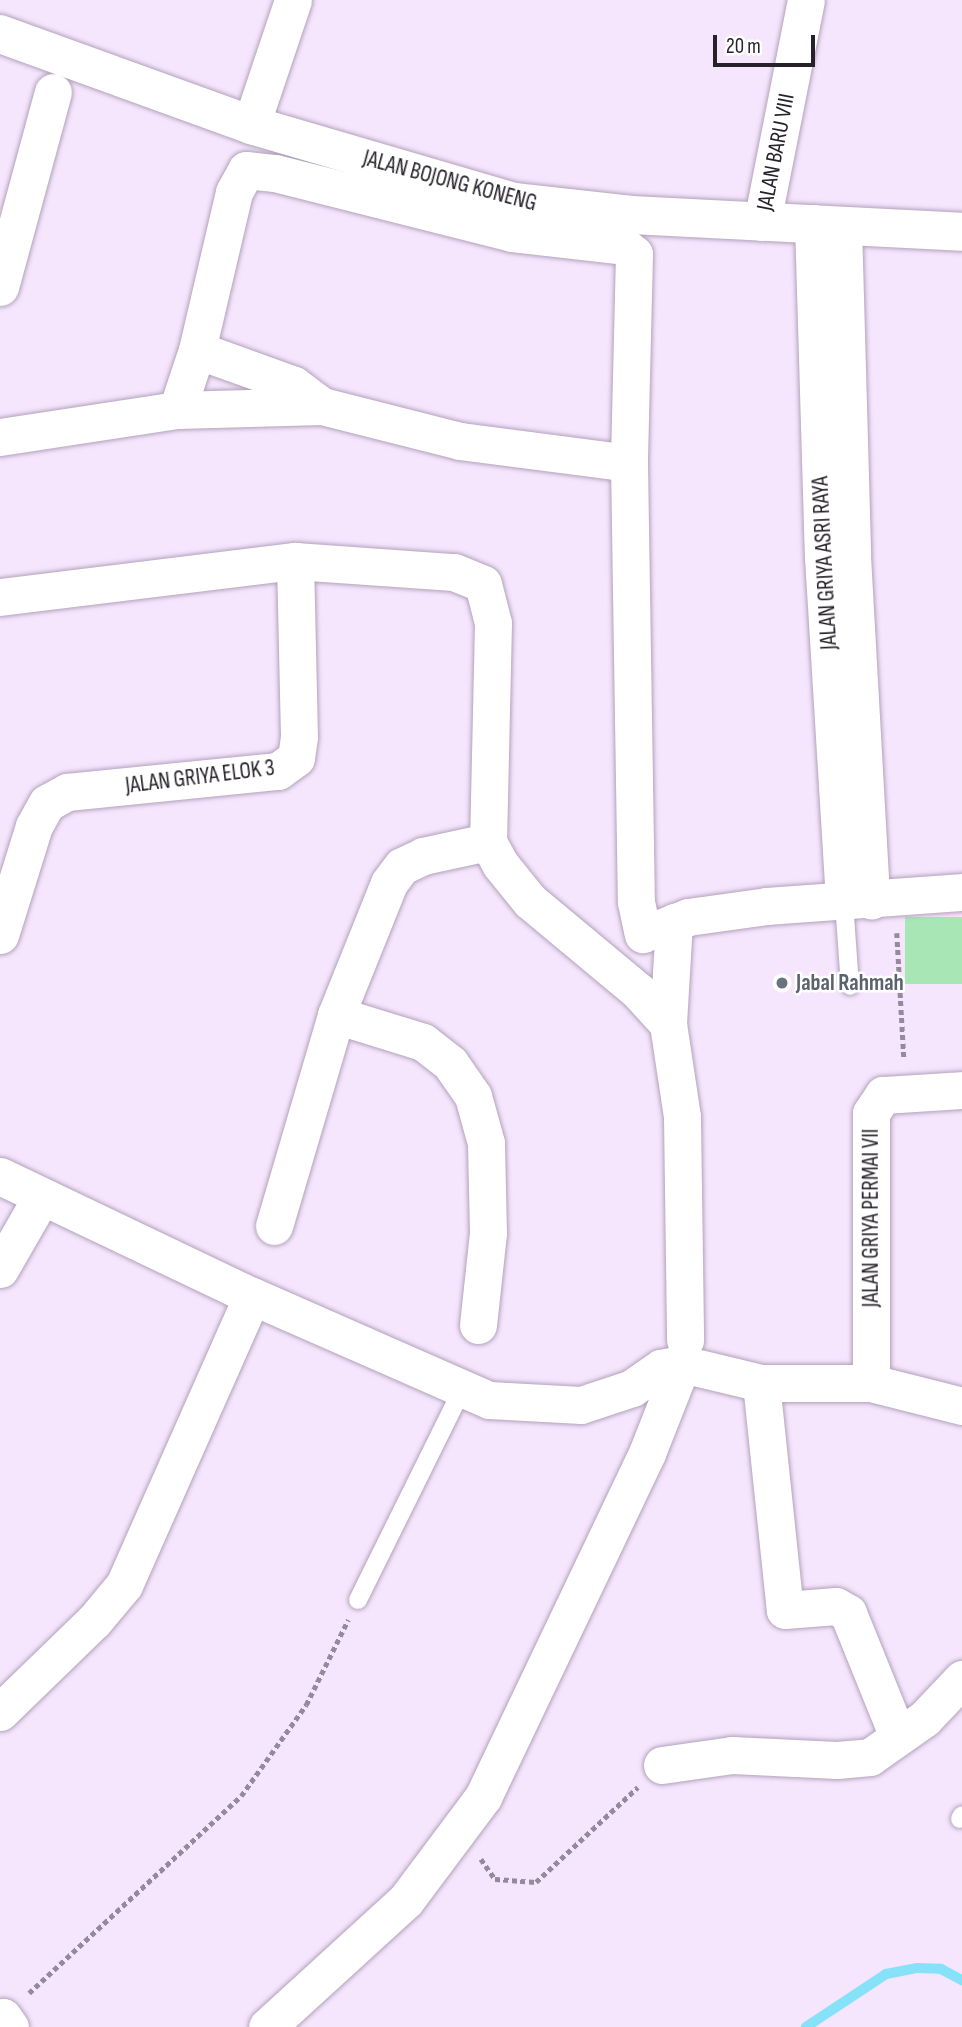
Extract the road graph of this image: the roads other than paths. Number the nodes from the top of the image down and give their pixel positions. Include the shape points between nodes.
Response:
1 (293, 0) edge
2 (806, 0) edge
3 (0, 34) edge
4 (53, 92) dead end
5 (251, 125) junction
6 (762, 222) junction
7 (828, 225) junction
8 (962, 232) edge
9 (0, 287) edge
10 (197, 350) junction
11 (322, 405) junction
12 (177, 410) junction
13 (0, 437) edge
14 (629, 463) junction
15 (295, 561) junction
16 (0, 597) edge
17 (488, 842) junction
18 (962, 892) edge
19 (857, 901) junction
20 (658, 928) junction
21 (0, 935) edge
22 (602, 960) junction
23 (850, 986) dead end
24 (336, 1015) junction
25 (668, 1024) junction
26 (962, 1090) edge
27 (0, 1176) edge
28 (42, 1196) junction
29 (274, 1226) dead end
30 (0, 1269) edge
31 (252, 1296) junction
32 (478, 1325) dead end
33 (684, 1352) junction
34 (761, 1383) junction
35 (871, 1383) junction
36 (462, 1390) junction
37 (962, 1406) edge
38 (358, 1600) road end
39 (962, 1679) edge
40 (0, 1712) edge
41 (897, 1734) junction
42 (662, 1765) road end
43 (267, 2027) edge

1 - 5 street
2 - 6 street, JALAN BARU VIII
3 - 5 street, JALAN BOJONG KONENG
4 - 9 street
5 - 6 street, JALAN BOJONG KONENG via 514,202 631,215
6 - 7 street, JALAN BOJONG KONENG
7 - 8 street, JALAN BOJONG KONENG
7 - 19 street, JALAN GRIYA ASRI RAYA via 838,556
10 - 11 street via 294,385
10 - 12 street
10 - 14 street via 234,192 246,170 275,173 512,233 624,246 634,254
11 - 12 street
11 - 14 street via 460,441
12 - 13 street
14 - 20 street via 636,902
15 - 16 street
15 - 17 street via 454,572 482,584 493,623
15 - 21 street, JALAN GRIYA ELOK 3 via 296,758 278,771 67,792 47,803 34,826
17 - 22 street via 530,901
17 - 24 street via 423,856 402,866 388,883
18 - 19 street
19 - 20 street via 767,906
19 - 23 lane
20 - 22 street
20 - 25 street
22 - 25 street
24 - 29 street
24 - 32 street via 423,1042 450,1063 473,1096 486,1143 488,1233
25 - 33 street via 682,1117
26 - 35 street, JALAN GRIYA PERMAI VII via 883,1095 871,1113
27 - 28 street
28 - 30 street
28 - 31 street
31 - 36 street
31 - 40 street via 124,1585 57,1660
33 - 34 street
33 - 36 street via 632,1388 581,1405 489,1400
33 - 43 street via 647,1453 483,1797 406,1900
34 - 35 street
34 - 41 street via 785,1610 836,1606 848,1613
35 - 37 street
36 - 38 lane
39 - 41 street via 925,1718
41 - 42 street via 870,1756 837,1760 732,1755

